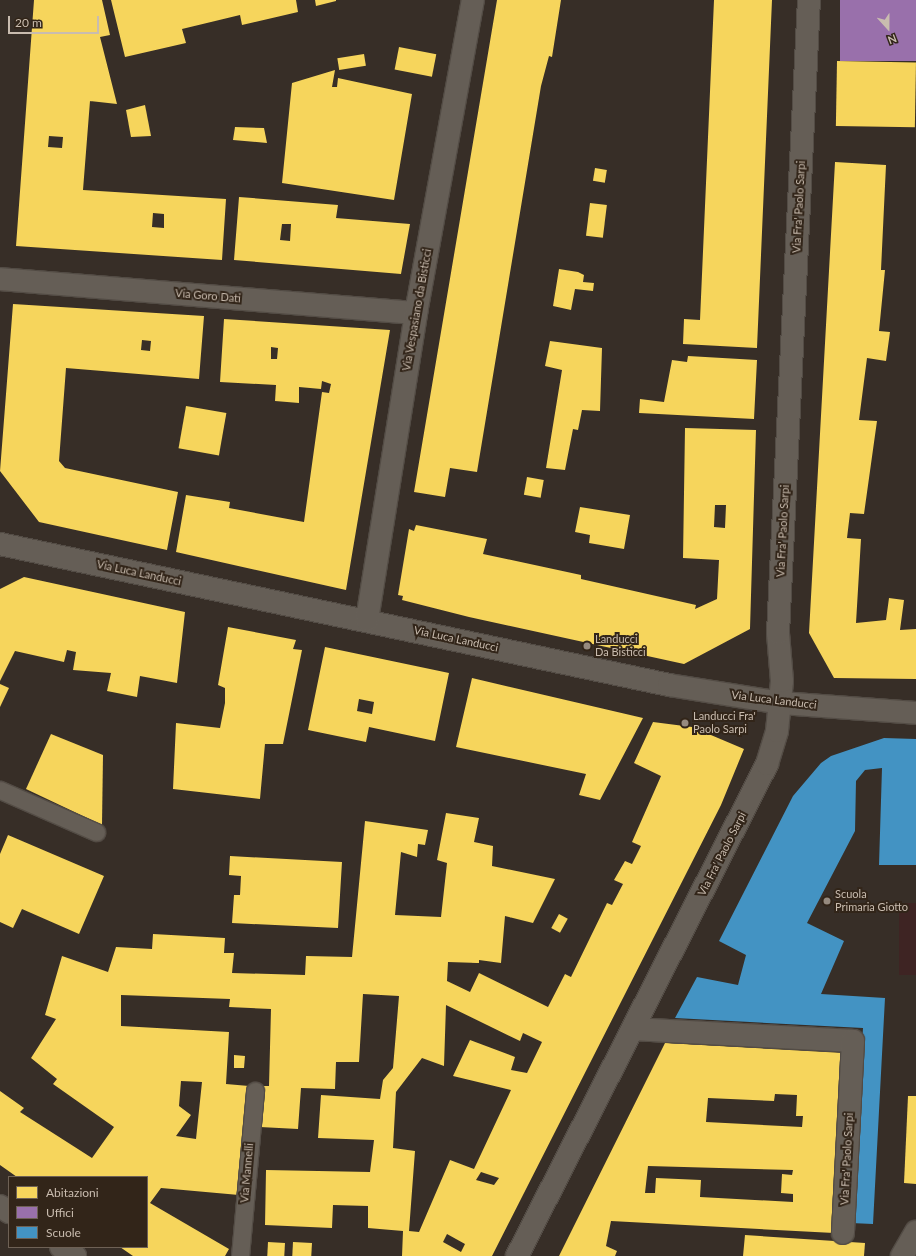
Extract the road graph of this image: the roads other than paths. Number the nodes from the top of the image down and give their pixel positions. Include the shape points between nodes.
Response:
1 (473, 0) edge
2 (809, 0) edge
3 (0, 279) edge
4 (416, 312) junction
5 (0, 544) edge
6 (367, 620) junction
7 (781, 703) junction
8 (916, 713) edge
9 (0, 790) edge
10 (96, 832) dead end
11 (634, 1029) junction
12 (255, 1091) dead end
13 (916, 1232) edge
14 (844, 1233) dead end
15 (63, 1248) edge
16 (75, 1256) edge
17 (240, 1256) edge
18 (517, 1256) edge
19 (902, 1256) edge

1 - 4 street, Via Vespasiano da Bisticci
2 - 7 street, Via Fra' Paolo Sarpi via 778,633
3 - 4 street, Via Goro Dati
4 - 6 street, Via Vespasiano da Bisticci
5 - 6 street, Via Luca Landucci
6 - 7 street, Via Luca Landucci via 669,685
7 - 8 street, Via Luca Landucci
7 - 11 street, Via Fra' Paolo Sarpi via 767,764
9 - 10 lane
11 - 14 street, Via Fra' Paolo Sarpi via 853,1041
11 - 18 street, Via Fra' Paolo Sarpi
12 - 17 lane, Via Mannelli
13 - 19 street
15 - 16 street

